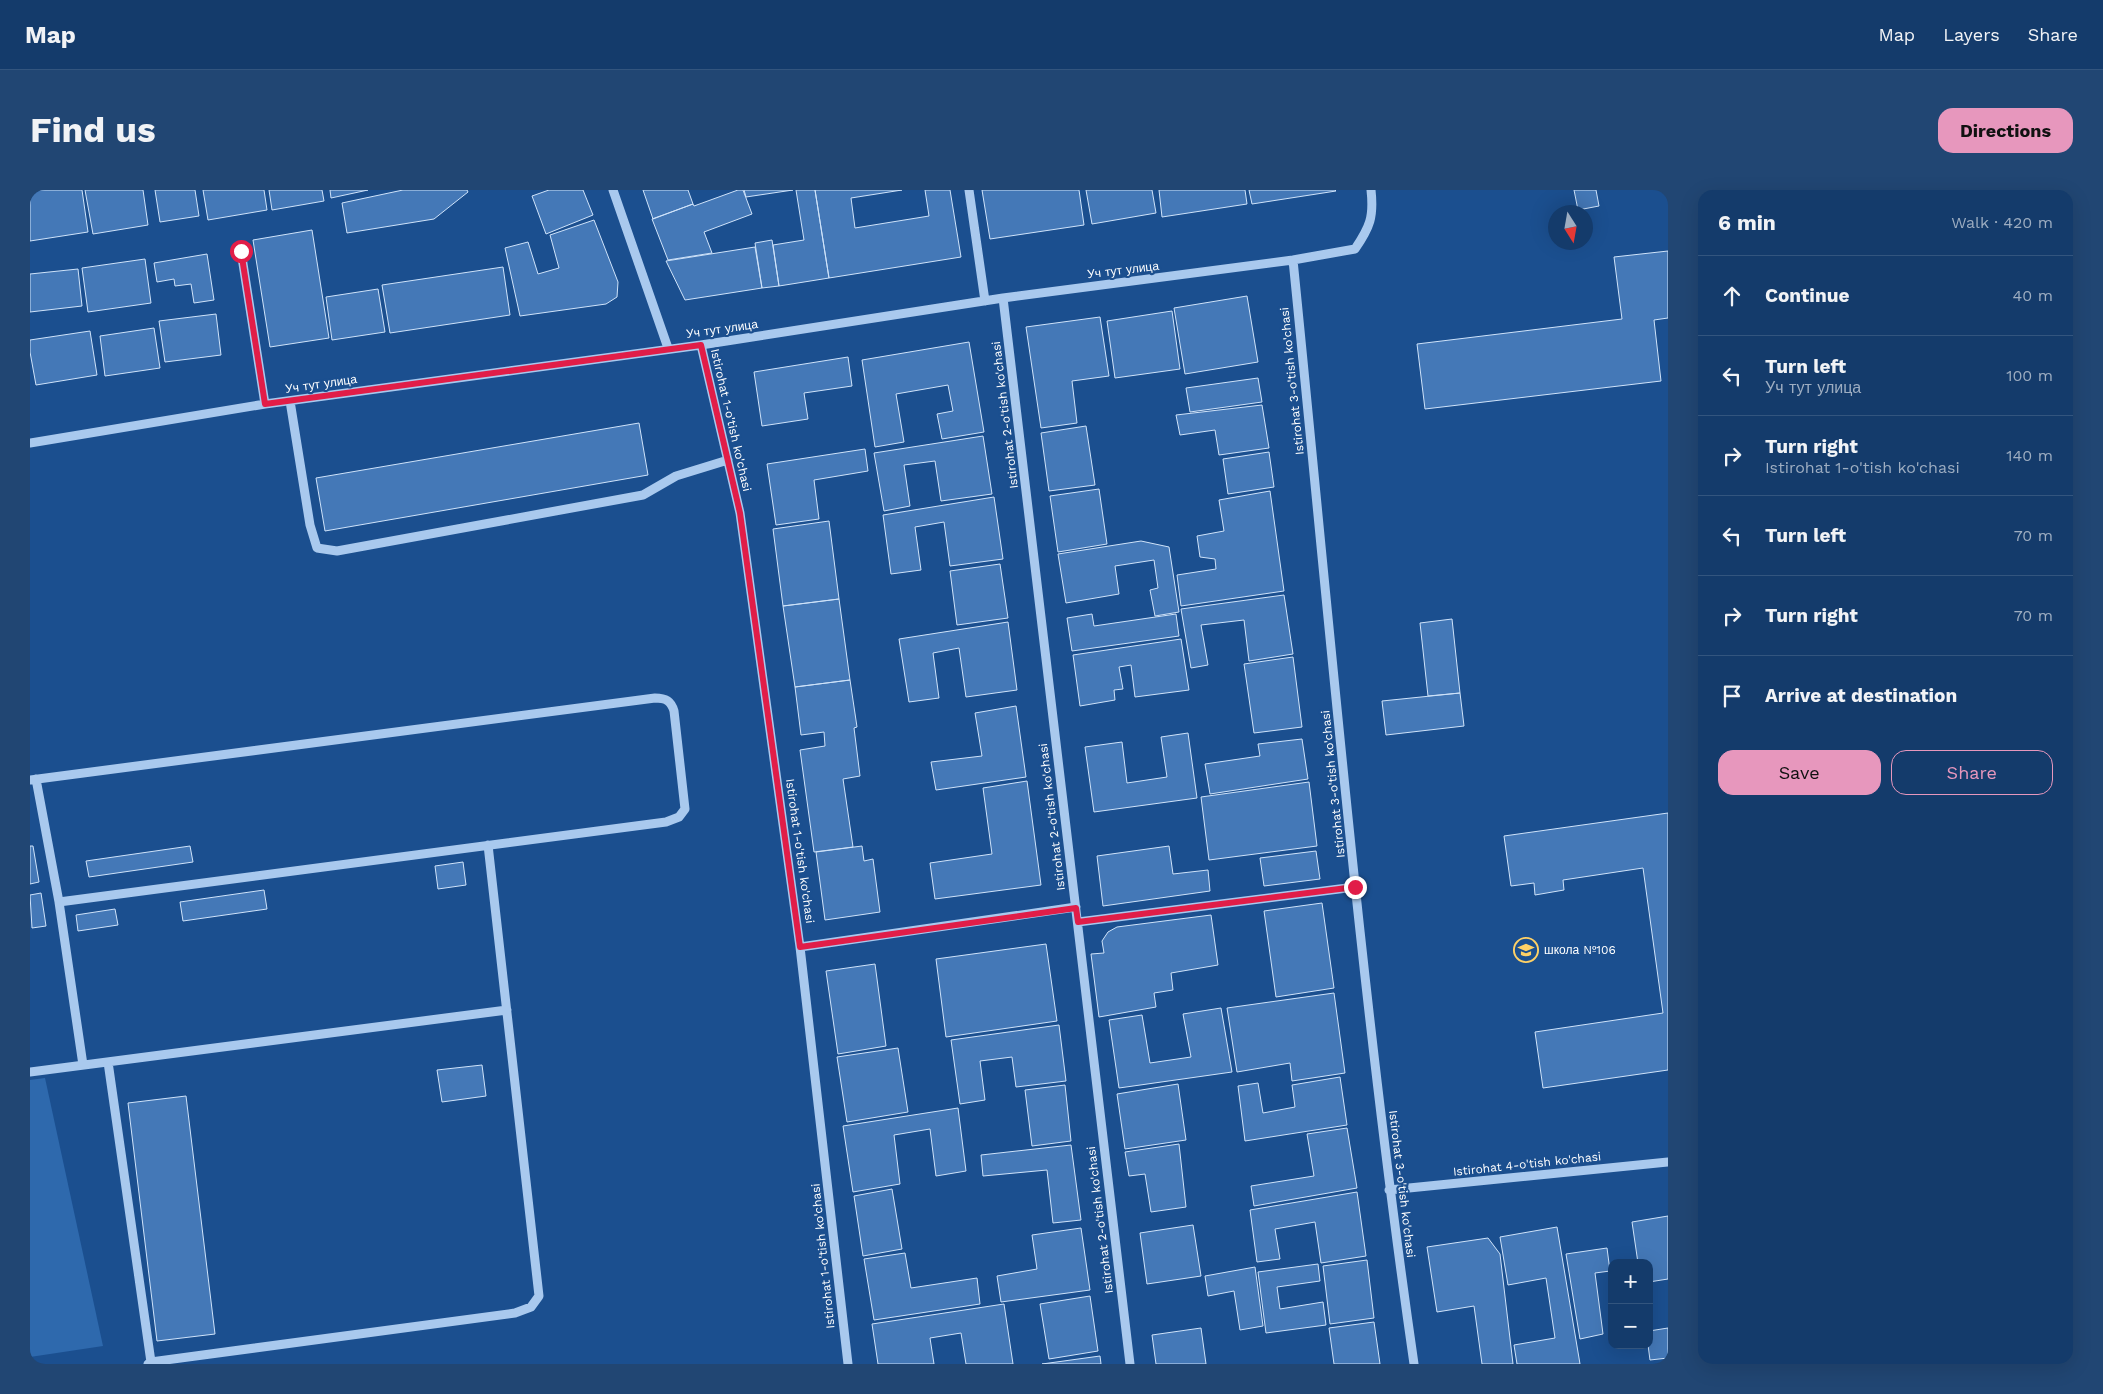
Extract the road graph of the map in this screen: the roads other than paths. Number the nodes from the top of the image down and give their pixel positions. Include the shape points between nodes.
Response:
1 (613, 190) edge
2 (969, 190) edge
3 (1370, 190) edge
4 (241, 251) dead end
5 (1293, 260) junction
6 (1004, 298) junction
7 (985, 301) junction
8 (701, 345) junction
9 (668, 348) junction
10 (290, 401) junction
11 (265, 404) junction
12 (30, 442) edge
13 (728, 460) junction
14 (33, 780) edge
15 (488, 845) junction
16 (1355, 887) junction
17 (58, 902) junction
18 (1076, 908) junction
19 (1078, 922) junction
20 (800, 947) junction
21 (507, 1010) junction
22 (108, 1062) junction
23 (83, 1065) junction
24 (30, 1072) edge
25 (1668, 1162) edge
26 (1389, 1190) junction
27 (149, 1363) edge
28 (848, 1364) edge
29 (1130, 1364) edge
30 (1414, 1364) edge

1 - 9 street
2 - 7 street
3 - 5 street, Уч тут улица via 1372,205 1368,229 1355,249
4 - 11 street
5 - 6 street, Уч тут улица
5 - 16 street, Istirohat 3-o'tish ko'chasi
6 - 7 street, Уч тут улица
6 - 18 street, Istirohat 2-o'tish ko'chasi
7 - 8 street, Уч тут улица
8 - 9 street, Уч тут улица
8 - 13 street, Istirohat 1-o'tish ko'chasi
9 - 10 street, Уч тут улица
10 - 11 street, Уч тут улица
10 - 13 street via 312,532 317,548 330,550 643,495 676,476
11 - 12 street, Уч тут улица
13 - 20 street, Istirohat 1-o'tish ko'chasi via 740,513
14 - 15 street via 655,698 664,698 671,703 685,801 685,809 679,817 666,822
14 - 17 street
15 - 17 street
15 - 21 street
16 - 19 street
16 - 26 street, Istirohat 3-o'tish ko'chasi
17 - 23 street
18 - 19 street, Istirohat 2-o'tish ko'chasi
18 - 20 street
19 - 29 street, Istirohat 2-o'tish ko'chasi
20 - 28 street, Istirohat 1-o'tish ko'chasi
21 - 22 street
21 - 27 street via 539,1281 539,1296 531,1307 515,1312
22 - 23 street
22 - 27 street
23 - 24 street
25 - 26 street, Istirohat 4-o'tish ko'chasi
26 - 30 street, Istirohat 3-o'tish ko'chasi

